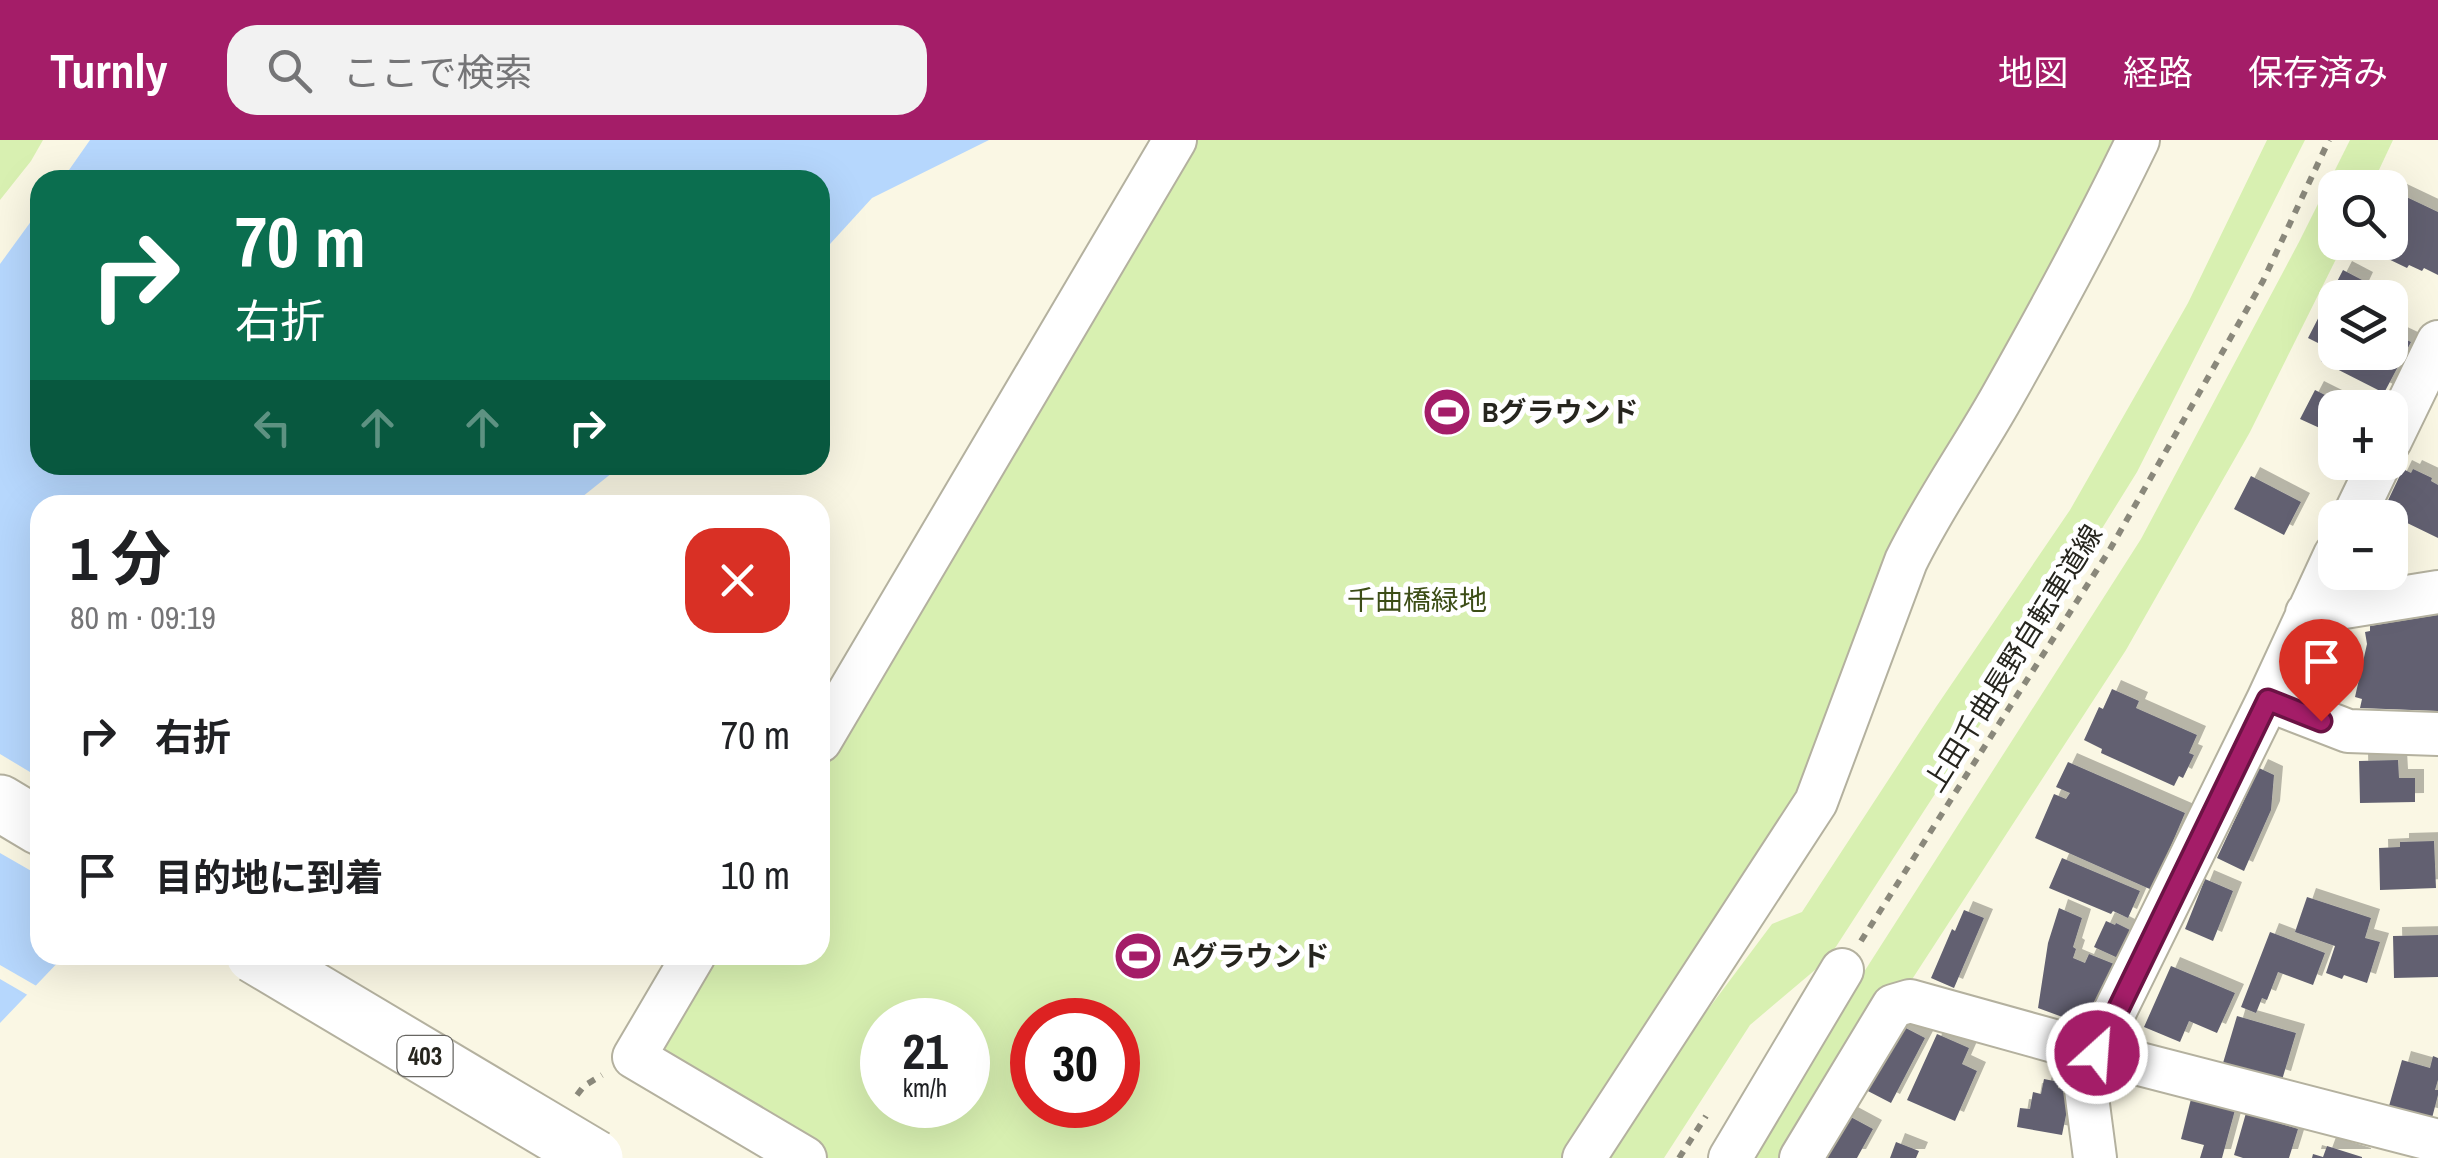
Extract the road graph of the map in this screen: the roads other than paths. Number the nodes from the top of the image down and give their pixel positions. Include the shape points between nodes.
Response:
1 (1175, 140) edge
2 (2138, 140) edge
3 (2438, 342) edge
4 (2408, 404) edge
5 (2318, 590) edge
6 (2438, 592) edge
7 (2307, 613) junction
8 (2268, 700) junction
9 (830, 724) edge
10 (2438, 734) edge
11 (0, 804) edge
12 (30, 821) edge
13 (271, 965) edge
14 (688, 965) edge
15 (1842, 970) road end
16 (2097, 1053) junction
17 (2438, 1141) edge
18 (595, 1158) edge
19 (805, 1158) edge
20 (1584, 1158) edge
21 (1730, 1158) edge
22 (1801, 1158) edge
23 (2095, 1158) edge

1 - 9 street
2 - 20 street via 2001,399 1906,561 1816,802
3 - 4 street
5 - 7 street
6 - 7 street
7 - 8 street
8 - 10 street via 2348,731
8 - 16 street
11 - 12 highway
13 - 18 highway, 403, bridge
14 - 19 street via 634,1057
15 - 21 street
16 - 17 street
16 - 22 street via 1910,1001 1893,1006
16 - 23 street via 2084,1074

